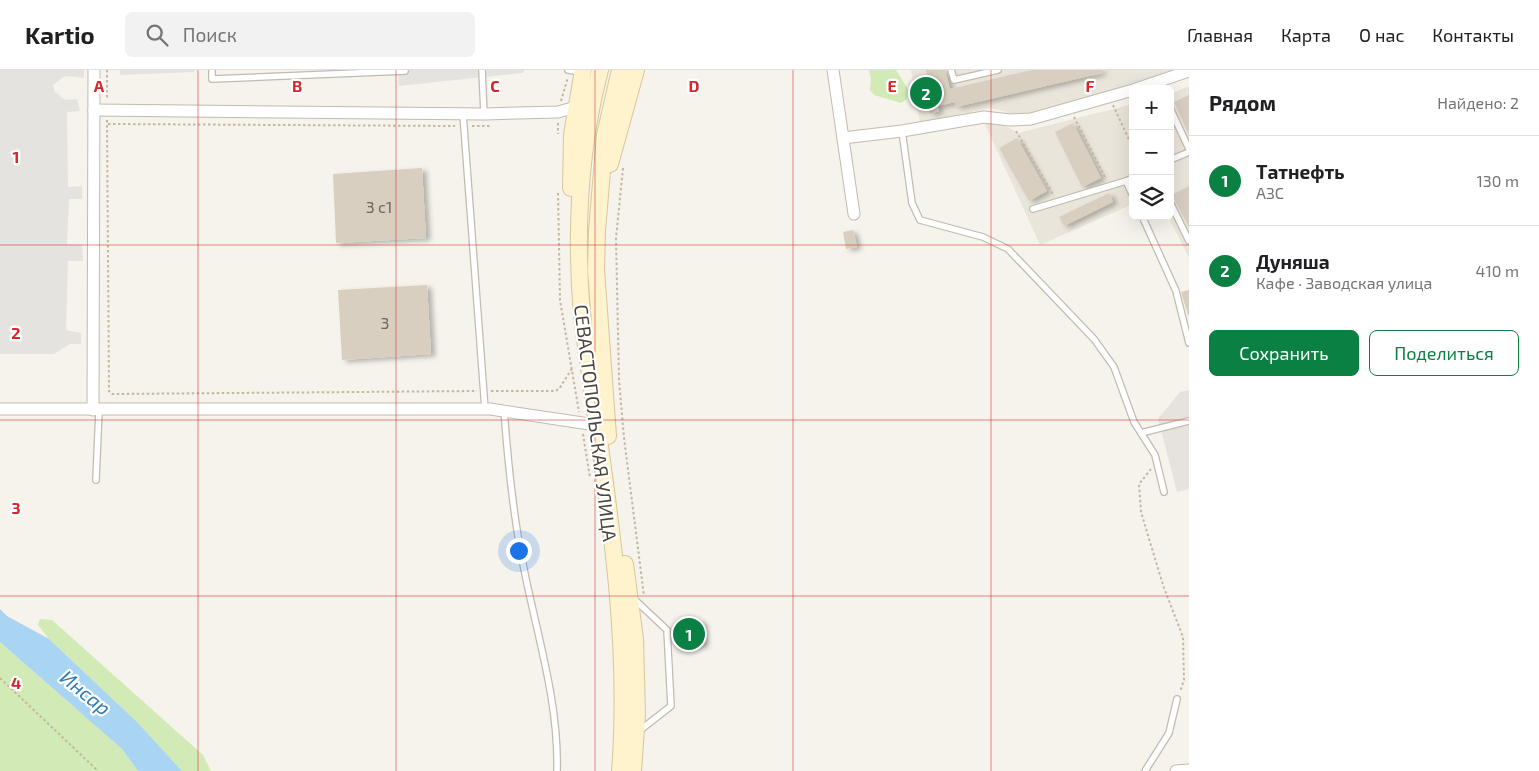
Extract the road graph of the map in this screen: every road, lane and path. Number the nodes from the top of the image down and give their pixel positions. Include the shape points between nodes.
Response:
1 (94, 70) edge
2 (107, 70) edge
3 (212, 70) edge
4 (405, 70) edge
5 (482, 70) edge
6 (636, 70) edge
7 (833, 70) edge
8 (951, 70) edge
9 (998, 70) edge
10 (1189, 71) edge
11 (587, 72) edge
12 (619, 74) edge
13 (1160, 85) edge
14 (1129, 90) edge
15 (1109, 96) junction
16 (576, 107) junction
17 (1070, 108) junction
18 (94, 110) junction
19 (107, 110) junction
20 (484, 114) junction
21 (1174, 117) edge
22 (463, 120) junction
23 (1010, 120) junction
24 (108, 124) junction
25 (492, 126) dead end
26 (902, 131) junction
27 (843, 138) junction
28 (1129, 139) edge
29 (1189, 150) edge
30 (1174, 158) edge
31 (623, 167) dead end
32 (1129, 180) edge
33 (1126, 181) junction
34 (1109, 186) junction
35 (1129, 187) edge
36 (1057, 202) junction
37 (1033, 209) dead end
38 (1174, 210) edge
39 (854, 214) dead end
40 (1144, 220) edge
41 (597, 239) junction
42 (578, 241) junction
43 (1189, 241) edge
44 (1189, 343) edge
45 (573, 367) dead end
46 (483, 391) junction
47 (485, 409) junction
48 (0, 410) edge
49 (96, 410) junction
50 (504, 410) junction
51 (1189, 421) edge
52 (596, 425) junction
53 (1141, 433) junction
54 (1146, 473) dead end
55 (96, 480) dead end
56 (1164, 492) dead end
57 (629, 593) junction
58 (646, 612) junction
59 (0, 678) edge
60 (1177, 699) joint
61 (636, 734) junction
62 (632, 768) edge
63 (1189, 770) edge
64 (98, 771) edge
65 (557, 771) edge
66 (1145, 771) edge
67 (1176, 771) edge

1 - 18 street
2 - 19 path
3 - 4 lane via 212,79
5 - 20 lane
6 - 41 main road via 609,169 604,219
7 - 27 street
8 - 9 lane via 954,80
10 - 13 street
11 - 16 main road
11 - 42 main road, СЕВАСТОПОЛЬСКАЯ УЛИЦА via 587,132
12 - 41 main road, СЕВАСТОПОЛЬСКАЯ УЛИЦА via 605,135
14 - 15 street
15 - 17 street
15 - 28 path
16 - 20 street via 558,112
16 - 42 main road via 570,215
17 - 23 street via 1031,119
17 - 34 path
18 - 19 street
18 - 49 street
19 - 22 street
19 - 24 path
20 - 22 street
21 - 29 lane
22 - 24 path
22 - 25 path
22 - 46 lane
23 - 26 street via 984,117
23 - 36 path
24 - 46 path via 109,391 112,394
26 - 27 street
26 - 53 lane via 912,204 920,220 983,238 1008,249 1094,339 1114,367
27 - 39 street
29 - 30 lane
31 - 58 path via 616,238 619,380
32 - 33 lane
33 - 34 lane
33 - 35 lane
34 - 36 lane
36 - 37 lane
38 - 43 lane
40 - 44 lane via 1176,291
41 - 57 main road, СЕВАСТОПОЛЬСКАЯ УЛИЦА via 606,423
42 - 52 main road, СЕВАСТОПОЛЬСКАЯ УЛИЦА via 582,316
45 - 46 path via 555,391
46 - 47 lane
47 - 49 street
47 - 50 street
48 - 49 street
49 - 55 lane
50 - 52 street
50 - 65 lane via 510,491 551,699 558,746
51 - 53 lane
52 - 62 main road, СЕВАСТОПОЛЬСКАЯ УЛИЦА via 623,656 624,728
53 - 56 lane via 1155,455
54 - 60 path via 1139,484 1141,512 1183,637 1184,680
57 - 58 lane
57 - 61 main road, СЕВАСТОПОЛЬСКАЯ УЛИЦА via 635,639
58 - 61 lane via 667,630 671,706
59 - 64 path
60 - 66 lane via 1169,733
61 - 62 main road, СЕВАСТОПОЛЬСКАЯ УЛИЦА
63 - 67 street

